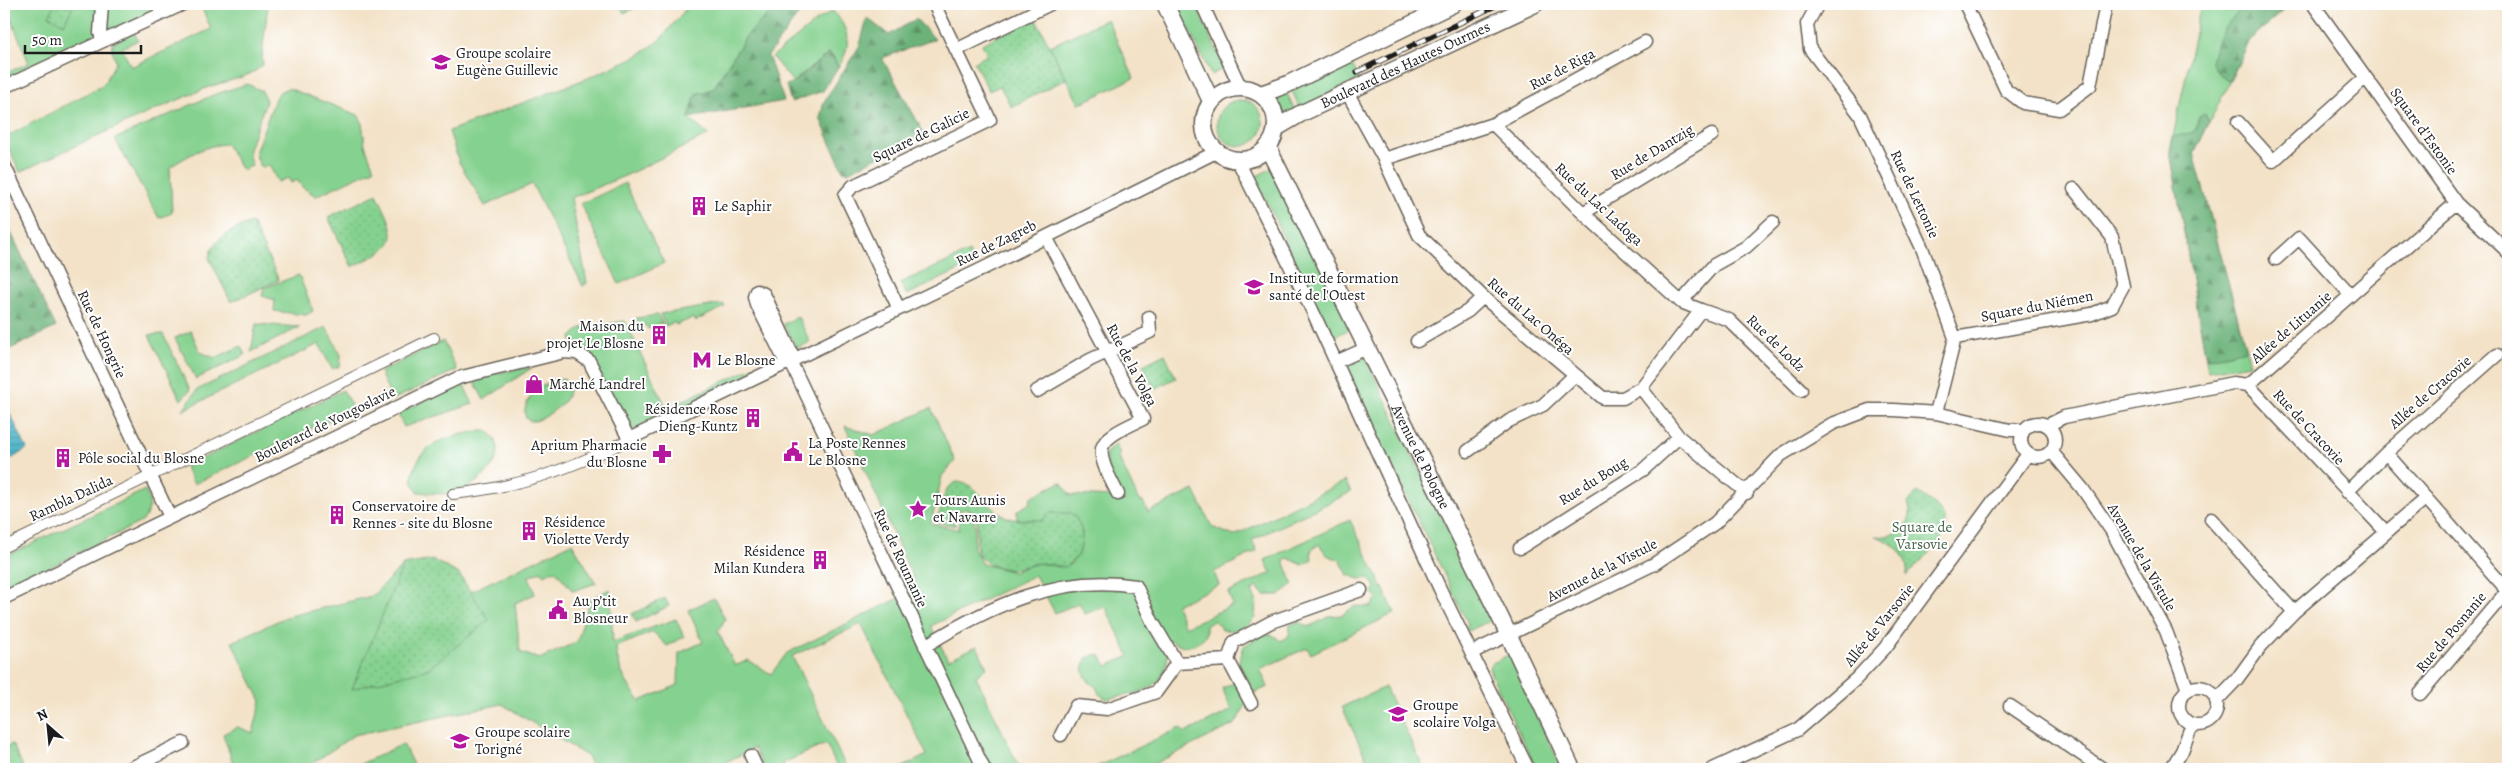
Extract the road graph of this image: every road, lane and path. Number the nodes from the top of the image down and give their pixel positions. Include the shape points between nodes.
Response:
1 (102, 4) edge
2 (183, 4) edge
3 (934, 4) edge
4 (1050, 4) edge
5 (1165, 4) edge
6 (1202, 4) edge
7 (1453, 4) edge
8 (1535, 4) edge
9 (1818, 4) edge
10 (1966, 4) edge
11 (2106, 4) edge
12 (2313, 4) edge
13 (103, 41) junction
14 (1646, 42) dead end
15 (956, 50) junction
16 (2366, 78) junction
17 (4, 86) edge
18 (1245, 88) junction
19 (1347, 92) junction
20 (1261, 94) junction
21 (1211, 101) junction
22 (2238, 122) dead end
23 (1493, 124) junction
24 (1276, 128) junction
25 (1712, 135) dead end
26 (1269, 146) junction
27 (1216, 152) junction
28 (1384, 159) junction
29 (1238, 160) junction
30 (4, 165) edge
31 (2074, 189) dead end
32 (2456, 203) junction
33 (1583, 213) junction
34 (1774, 222) dead end
35 (1046, 237) junction
36 (2508, 252) edge
37 (2276, 259) dead end
38 (2352, 295) junction
39 (1483, 297) junction
40 (1681, 302) junction
41 (899, 309) junction
42 (1701, 310) junction
43 (1150, 317) dead end
44 (434, 338) dead end
45 (1955, 338) junction
46 (1418, 341) dead end
47 (1367, 348) junction
48 (1107, 353) junction
49 (2497, 355) dead end
50 (790, 361) junction
51 (1336, 362) junction
52 (1575, 375) junction
53 (2248, 385) junction
54 (1641, 388) junction
55 (1801, 390) dead end
56 (1037, 391) dead end
57 (1936, 413) junction
58 (2048, 426) junction
59 (2024, 430) junction
60 (1679, 437) junction
61 (628, 440) junction
62 (1468, 451) dead end
63 (2051, 451) junction
64 (2386, 453) junction
65 (2028, 454) junction
66 (150, 475) junction
67 (1747, 492) junction
68 (2347, 492) junction
69 (453, 494) dead end
70 (1118, 494) dead end
71 (2426, 498) junction
72 (170, 518) junction
73 (2211, 519) dead end
74 (2386, 532) junction
75 (4, 547) edge
76 (1520, 548) dead end
77 (1361, 590) dead end
78 (2508, 591) edge
79 (4, 598) edge
80 (2294, 612) junction
81 (1509, 635) junction
82 (925, 646) junction
83 (1471, 653) junction
84 (1228, 660) junction
85 (1177, 663) junction
86 (2188, 690) junction
87 (2420, 694) dead end
88 (2216, 702) junction
89 (1251, 703) dead end
90 (2010, 706) dead end
91 (2192, 724) junction
92 (1061, 734) dead end
93 (183, 743) dead end
94 (751, 756) dead end
95 (129, 769) edge
96 (757, 769) edge
97 (984, 769) edge
98 (1528, 769) edge
99 (1572, 769) edge
100 (1713, 769) edge
101 (2102, 769) edge
102 (2171, 769) edge

1 - 13 street via 100,33
2 - 13 street
3 - 15 street
4 - 15 street
5 - 21 street
6 - 18 street via 1238,82
7 - 20 street
8 - 19 street, Boulevard des Hautes Ourmes
9 - 45 street, Rue de Lettonie via 1808,24 1810,49 1860,115 1922,248
10 - 11 street via 2006,90 2023,102 2059,109 2090,86
12 - 16 street, Square d'Estonie
13 - 17 street
14 - 23 street, Rue de Riga
15 - 41 street, Square de Galicie via 990,120 853,186 844,194
16 - 22 street via 2273,162
16 - 32 street, Square d'Estonie
18 - 20 street
18 - 21 street via 1226,90
19 - 24 street, Boulevard des Hautes Ourmes
19 - 28 street, Rue du Lac Onéga
20 - 24 street via 1273,109
21 - 27 street via 1203,130
23 - 28 street
23 - 33 street, Rue du Lac Ladoga
24 - 26 street
25 - 33 street, Rue de Dantzig
26 - 29 street via 1256,157
26 - 47 street, Avenue de Pologne via 1270,154
27 - 29 street
27 - 35 street, Rue de Zagreb
28 - 39 street, Rue du Lac Onéga via 1419,235
29 - 51 street
30 - 66 street, Rue de Hongrie
31 - 45 street, Square du Niémen via 2112,237 2123,286 2112,306 2092,314
32 - 36 street
32 - 38 street, Allée de Lituanie
33 - 40 street, Rue du Lac Ladoga
34 - 40 street via 1746,247 1714,265
35 - 41 street, Rue de Zagreb
35 - 48 street, Rue de la Volga
37 - 38 street via 2299,238
38 - 53 street, Allée de Lituanie
39 - 46 street via 1468,311
39 - 52 street, Rue du Lac Onéga
40 - 42 street, Rue du Lac Ladoga
41 - 50 street, Rue de Zagreb
42 - 54 street
42 - 55 street, Rue de Lodz via 1729,320
43 - 48 street via 1150,332
44 - 66 street, Boulevard de Yougoslavie
45 - 57 street
47 - 51 street
47 - 81 street, Avenue de Pologne
48 - 56 street
48 - 70 street, Rue de la Volga via 1143,419 1117,431 1106,440 1101,451 1102,462
49 - 64 street, Allée de Cracovie
50 - 50 street, Rue de Roumanie via 791,352 764,294 757,291 754,297 783,357
50 - 61 street
50 - 82 street, Rue de Roumanie
51 - 83 street
52 - 54 street, Rue du Lac Onéga via 1603,398 1623,398
52 - 62 street via 1543,405 1508,421
53 - 58 street, Allée de Lituanie via 2233,383 2064,417
53 - 68 street, Rue de Cracovie
54 - 60 street
57 - 59 street, Avenue de la Vistule via 2010,430
57 - 67 street, Avenue de la Vistule via 1868,410 1832,424 1782,455
58 - 59 street via 2038,422
58 - 63 street via 2055,440
59 - 65 street via 2021,445
60 - 67 street
60 - 76 street, Rue du Boug via 1642,470
61 - 69 street via 548,476
61 - 72 street, Boulevard de Yougoslavie via 589,361 577,353 564,352 458,378
63 - 65 street via 2042,456
63 - 86 street, Avenue de la Vistule via 2111,530 2166,631
64 - 68 street, Allée de Cracovie
64 - 71 street
65 - 100 street, Allée de Varsovie via 1885,648 1856,679 1797,730
66 - 72 street, Rue de Hongrie
66 - 75 street, Rambla Dalida
67 - 81 street, Avenue de la Vistule via 1715,523 1654,564
68 - 74 street, Rue de Cracovie
71 - 74 street
71 - 78 street
72 - 79 street, Boulevard de Yougoslavie
73 - 80 street
74 - 80 street
77 - 84 street via 1271,622 1234,642
78 - 87 street, Rue de Posnanie
80 - 88 street via 2261,646 2238,679
81 - 83 street, Avenue de la Vistule
81 - 99 street, Avenue de Pologne
82 - 85 street via 962,623 1013,601 1052,587 1098,582 1136,586
82 - 97 street, Rue de Roumanie
83 - 98 street
84 - 85 street
84 - 89 street
85 - 92 street via 1156,692 1107,709 1076,706
86 - 88 street via 2205,689
86 - 91 street via 2180,699 2179,710 2184,720
88 - 91 street via 2216,714 2212,719 2201,725
90 - 101 street
91 - 102 street
93 - 95 street
94 - 96 street

